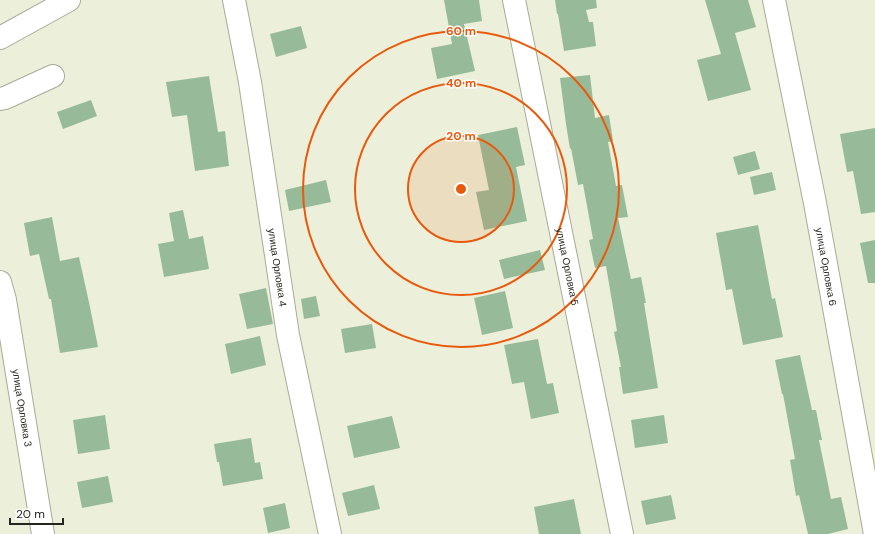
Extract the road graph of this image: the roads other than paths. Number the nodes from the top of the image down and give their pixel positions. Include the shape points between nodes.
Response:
1 (69, 0) edge
2 (234, 0) edge
3 (514, 0) edge
4 (774, 0) edge
5 (0, 38) edge
6 (53, 76) dead end
7 (0, 99) edge
8 (0, 282) edge
9 (43, 534) edge
10 (330, 534) edge
11 (622, 534) edge
12 (875, 534) edge

1 - 5 street
2 - 10 street, улица Орловка 4 via 250,82 288,335
3 - 11 street, улица Орловка 5
4 - 12 street, улица Орловка 6 via 815,204
6 - 7 street
8 - 9 street, улица Орловка 3

